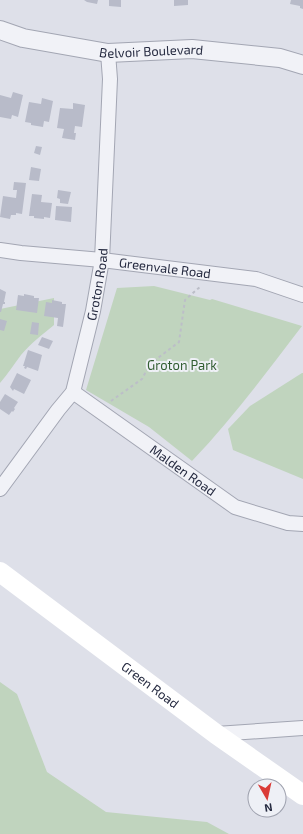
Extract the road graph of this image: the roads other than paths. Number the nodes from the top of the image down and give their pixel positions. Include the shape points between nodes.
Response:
1 (0, 30) edge
2 (108, 53) junction
3 (303, 65) edge
4 (0, 250) edge
5 (102, 260) junction
6 (303, 295) edge
7 (73, 392) junction
8 (0, 489) edge
9 (303, 524) edge
10 (0, 572) edge
11 (303, 728) edge
12 (216, 734) junction
13 (303, 795) edge

1 - 2 street, Belvoir Boulevard via 23,38
2 - 3 street, Belvoir Boulevard via 192,49 280,58
2 - 5 street, Groton Road via 110,79
4 - 5 street, Greenvale Road
5 - 6 street, Greenvale Road via 256,279
5 - 7 street, Groton Road via 93,311
7 - 8 street, Groton Road
7 - 9 street, Malden Road via 235,507 288,523
10 - 12 main road, Green Road
11 - 12 street
12 - 13 main road, Green Road

